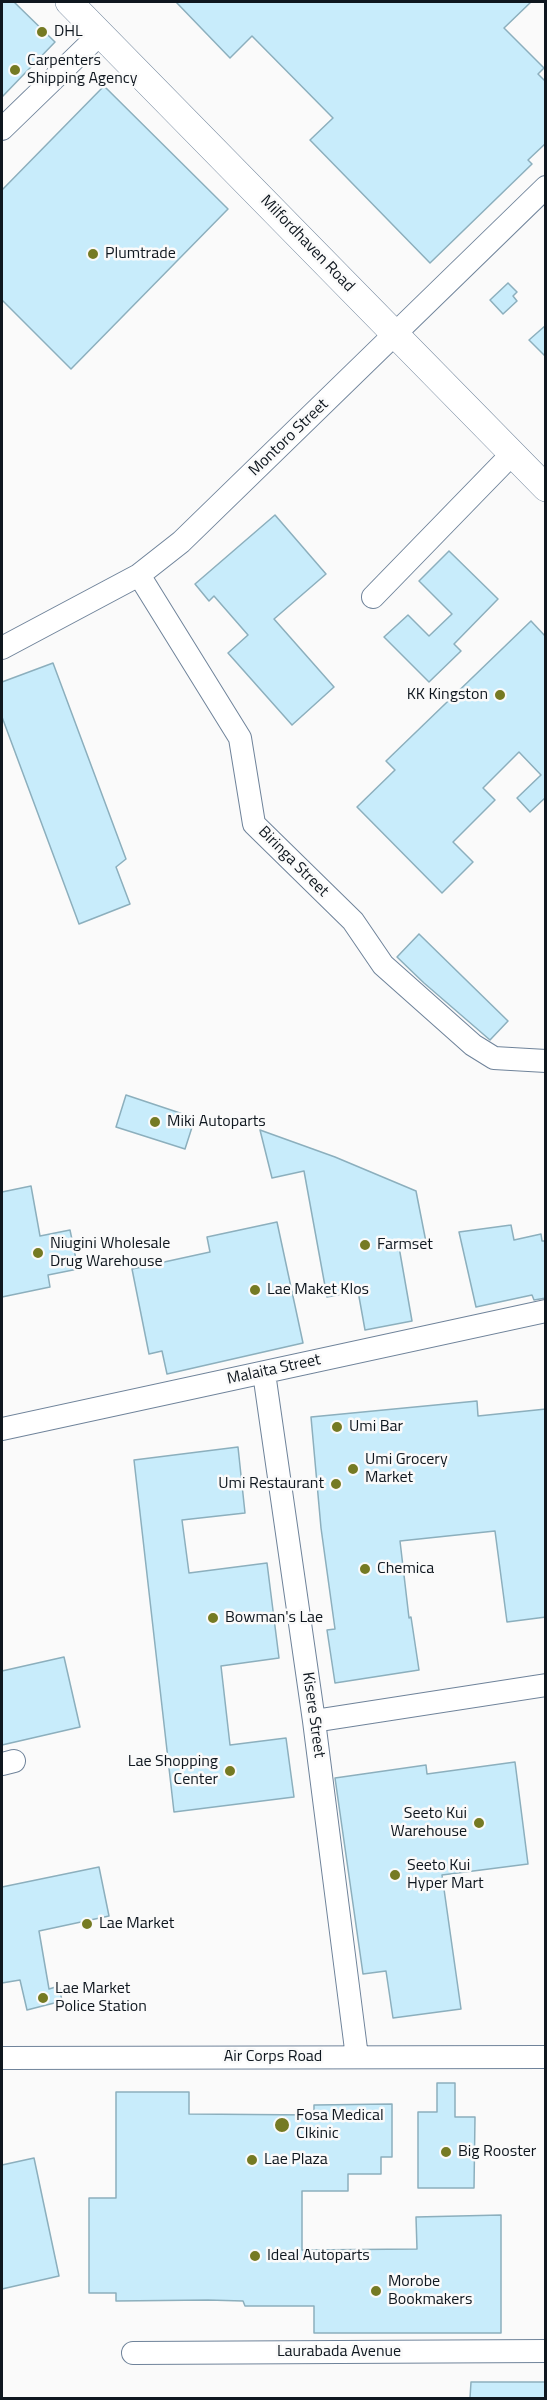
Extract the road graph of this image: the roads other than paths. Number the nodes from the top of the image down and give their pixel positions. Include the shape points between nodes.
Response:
1 (69, 2) edge
2 (100, 34) junction
3 (2, 129) edge
4 (546, 187) edge
5 (394, 335) junction
6 (512, 454) junction
7 (546, 488) edge
8 (139, 575) junction
9 (373, 597) dead end
10 (2, 648) edge
11 (546, 1061) edge
12 (546, 1311) edge
13 (264, 1373) junction
14 (2, 1429) edge
15 (546, 1685) edge
16 (314, 1722) junction
17 (357, 2057) junction
18 (546, 2057) edge
19 (2, 2058) edge
20 (546, 2351) edge
21 (134, 2353) dead end

1 - 2 main road, Milfordhaven Road
2 - 3 street
2 - 5 main road, Milfordhaven Road
4 - 5 street, Montoro Street
5 - 6 main road, Milfordhaven Road
5 - 8 street, Montoro Street via 181,542
6 - 7 main road, Milfordhaven Road
6 - 9 street
8 - 10 street, Montoro Street
8 - 11 street, Biringa Street via 240,738 254,824 353,921 384,965 473,1045 494,1058
12 - 13 street, Malaita Street
13 - 14 street, Malaita Street
13 - 16 street, Kisere Street
15 - 16 street
16 - 17 street, Kisere Street
17 - 18 street, Air Corps Road
17 - 19 street, Air Corps Road
20 - 21 street, Laurabada Avenue

